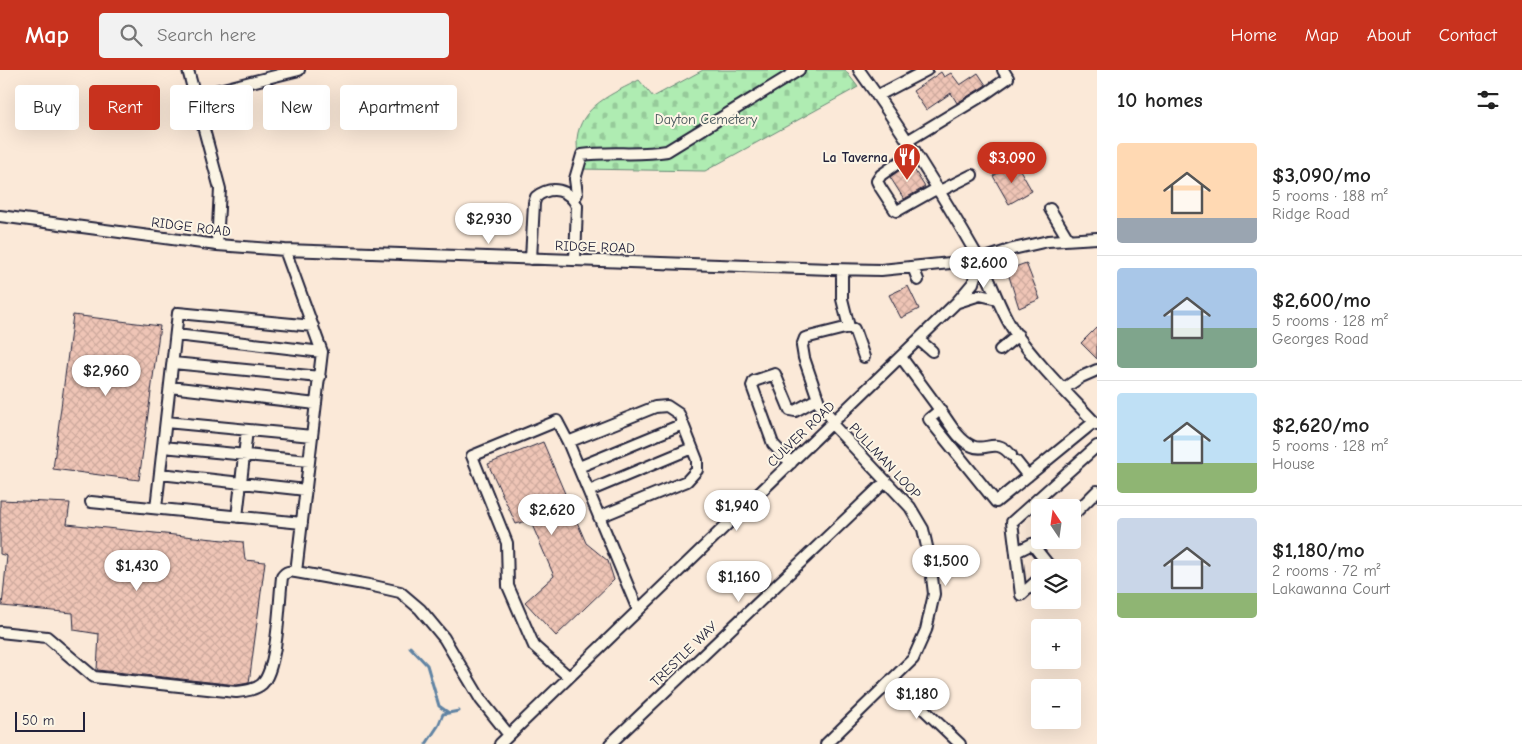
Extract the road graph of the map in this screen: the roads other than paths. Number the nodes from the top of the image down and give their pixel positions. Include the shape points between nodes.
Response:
1 (188, 70) edge
2 (299, 70) edge
3 (799, 70) edge
4 (859, 70) edge
5 (927, 70) edge
6 (1002, 70) edge
7 (192, 85) edge
8 (239, 85) edge
9 (878, 96) junction
10 (204, 130) edge
11 (909, 140) junction
12 (916, 151) junction
13 (972, 175) dead end
14 (939, 189) junction
15 (574, 199) junction
16 (1050, 209) dead end
17 (0, 216) edge
18 (1097, 238) edge
19 (1068, 240) junction
20 (217, 244) junction
21 (285, 250) junction
22 (531, 259) junction
23 (575, 260) junction
24 (980, 260) junction
25 (914, 267) junction
26 (842, 270) junction
27 (918, 280) dead end
28 (997, 300) junction
29 (958, 302) junction
30 (313, 326) junction
31 (849, 326) junction
32 (176, 335) junction
33 (1018, 335) junction
34 (919, 340) junction
35 (1000, 350) dead end
36 (932, 351) dead end
37 (322, 352) junction
38 (864, 356) dead end
39 (901, 357) junction
40 (172, 363) junction
41 (1097, 370) edge
42 (320, 376) junction
43 (170, 387) junction
44 (1064, 389) junction
45 (818, 399) junction
46 (316, 404) junction
47 (940, 410) junction
48 (166, 422) junction
49 (833, 422) junction
50 (683, 424) junction
51 (1096, 424) edge
52 (247, 430) junction
53 (312, 436) junction
54 (568, 442) junction
55 (1097, 446) edge
56 (163, 447) junction
57 (692, 448) junction
58 (244, 455) junction
59 (310, 461) junction
60 (791, 462) junction
61 (579, 467) junction
62 (160, 474) junction
63 (1028, 476) junction
64 (886, 481) junction
65 (241, 482) junction
66 (306, 490) junction
67 (1097, 490) edge
68 (588, 491) junction
69 (91, 502) dead end
70 (1081, 507) edge
71 (156, 508) junction
72 (237, 517) junction
73 (599, 517) junction
74 (302, 523) junction
75 (1016, 552) junction
76 (1044, 559) edge
77 (296, 572) junction
78 (1031, 586) edge
79 (638, 610) junction
80 (0, 632) edge
81 (569, 677) junction
82 (892, 679) junction
83 (509, 735) junction
84 (500, 744) edge
85 (610, 744) edge
86 (826, 744) edge
87 (960, 744) edge

1 - 7 street
2 - 8 street
3 - 15 street via 667,151 582,155 575,179
4 - 9 street
5 - 9 street
6 - 11 street via 1008,78
9 - 11 street
10 - 20 street via 220,189
11 - 12 street
12 - 14 street
12 - 14 street via 880,175 880,187 897,211
13 - 14 street
14 - 24 street
15 - 22 street via 560,190 536,197
15 - 23 street via 577,206
16 - 19 street
17 - 20 street, RIDGE ROAD
18 - 19 street, RIDGE ROAD
19 - 24 street, RIDGE ROAD via 1048,240 1029,250
20 - 21 street, RIDGE ROAD
21 - 22 street, RIDGE ROAD
21 - 30 street
22 - 23 street, RIDGE ROAD
23 - 26 street, RIDGE ROAD
24 - 25 street, RIDGE ROAD
24 - 28 street
24 - 29 street, CULVER ROAD via 973,283
25 - 26 street, RIDGE ROAD
25 - 27 street
26 - 31 street via 842,299
28 - 29 street via 980,295
28 - 33 street
29 - 34 street, CULVER ROAD
30 - 32 street via 178,313
30 - 37 street
31 - 38 street via 854,329
31 - 45 street, PULLMAN LOOP via 805,338 802,346 804,358
32 - 37 street
32 - 40 street
33 - 35 street
33 - 44 street
34 - 36 street
34 - 39 street, CULVER ROAD
37 - 42 street
39 - 47 street
39 - 49 street, CULVER ROAD
40 - 42 street
40 - 43 street
41 - 44 street
42 - 46 street
43 - 46 street
43 - 48 street
44 - 51 street
45 - 49 street, PULLMAN LOOP
45 - 60 street via 790,410 776,374 754,381 752,386 773,444
46 - 53 street
47 - 63 street via 970,446 978,449 996,445 1007,450
47 - 63 street via 929,419 996,502
48 - 52 street
48 - 56 street
49 - 60 street, CULVER ROAD
49 - 64 street, PULLMAN LOOP
50 - 54 street via 679,414 667,406 655,407
50 - 57 street
50 - 61 street
51 - 63 street
52 - 53 street
52 - 58 street
53 - 59 street
54 - 61 street
54 - 81 street via 557,421 472,456 507,543 508,586 534,646
55 - 75 street via 1012,522
56 - 58 street
56 - 62 street
57 - 68 street
57 - 73 street via 697,470 687,481
58 - 59 street
58 - 65 street
59 - 66 street
60 - 79 street, CULVER ROAD
61 - 68 street
62 - 65 street
62 - 71 street
64 - 82 street, PULLMAN LOOP via 910,507 923,529 934,594 926,630 913,659
64 - 85 street, TRESTLE WAY
65 - 66 street
65 - 72 street
66 - 74 street
67 - 70 street
68 - 73 street
69 - 71 street
71 - 72 street
72 - 74 street
73 - 79 street
74 - 77 street
75 - 76 street via 1032,544
75 - 78 street via 1021,595
77 - 80 street via 289,571 282,577 273,661 266,678 254,689 236,692 94,676 47,637
77 - 83 street via 400,592 420,609 444,638 481,700
79 - 81 street, CULVER ROAD
81 - 83 street, CULVER ROAD
82 - 86 street, PULLMAN LOOP
82 - 87 street
83 - 84 street, CULVER ROAD

